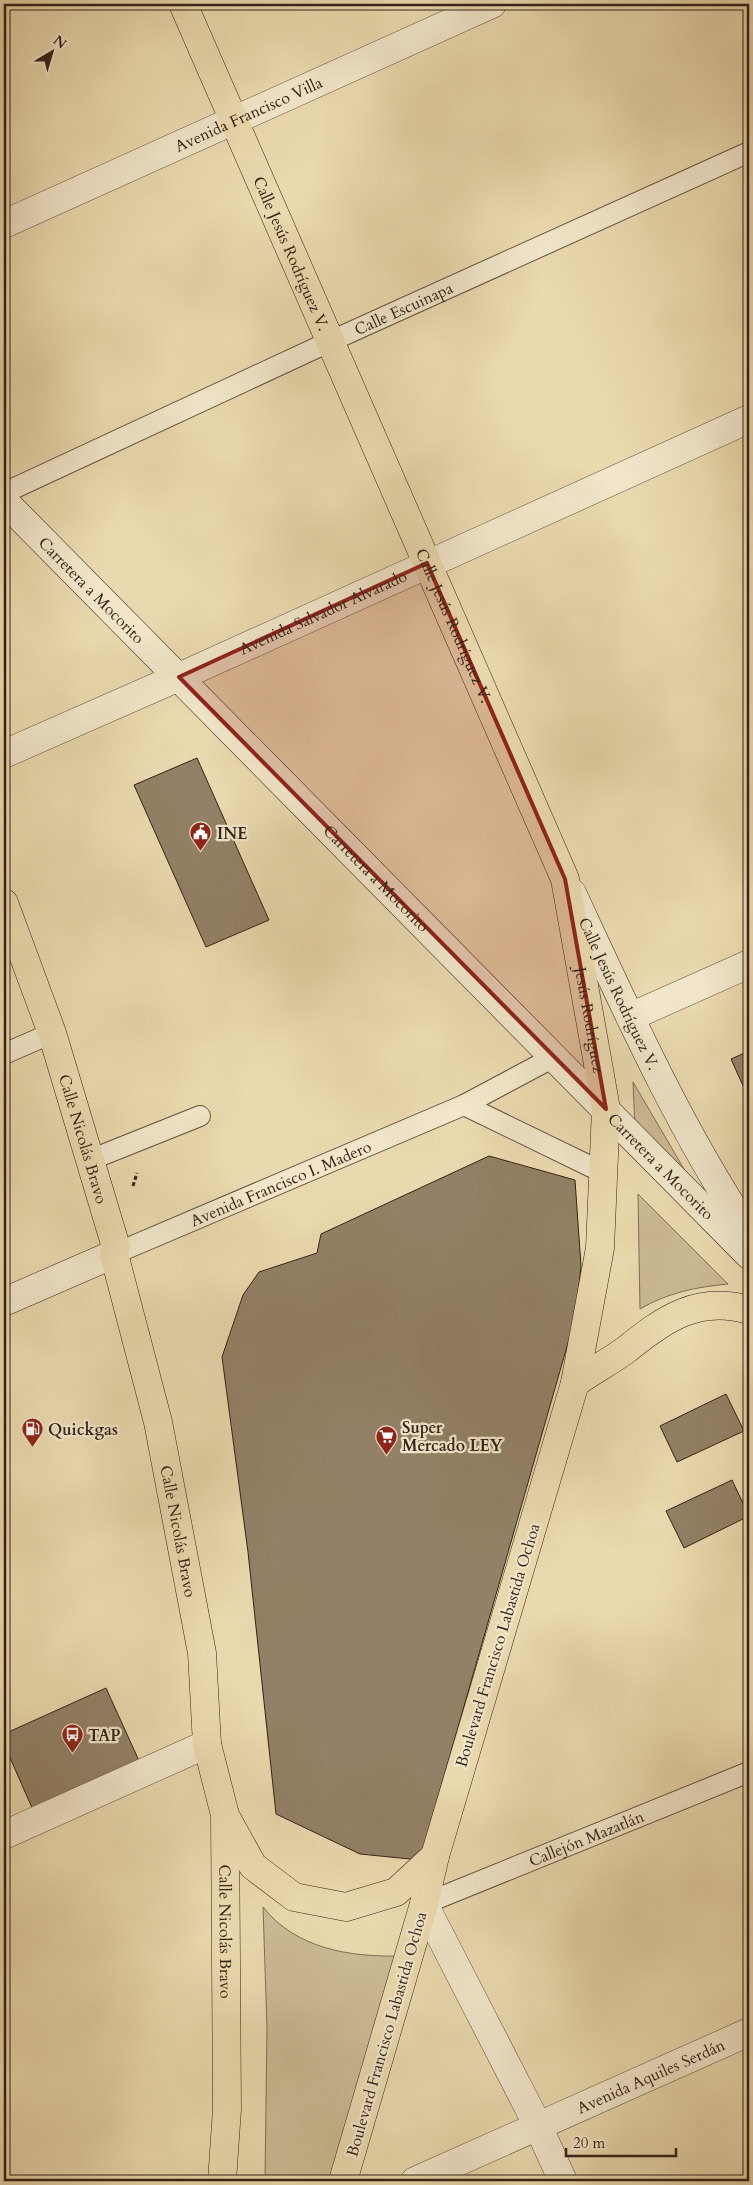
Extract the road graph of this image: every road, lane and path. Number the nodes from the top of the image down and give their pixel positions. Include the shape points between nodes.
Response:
1 (183, 4) edge
2 (492, 4) edge
3 (234, 119) junction
4 (749, 152) edge
5 (4, 224) edge
6 (331, 341) junction
7 (749, 419) edge
8 (4, 493) edge
9 (4, 501) edge
10 (427, 563) junction
11 (179, 677) junction
12 (4, 754) edge
13 (565, 880) junction
14 (4, 903) edge
15 (749, 964) edge
16 (630, 1016) junction
17 (52, 1033) junction
18 (4, 1054) edge
19 (554, 1057) junction
20 (464, 1105) junction
21 (604, 1105) junction
22 (200, 1116) dead end
23 (90, 1160) junction
24 (142, 1167) dead end
25 (604, 1173) junction
26 (131, 1192) dead end
27 (749, 1233) edge
28 (114, 1254) junction
29 (749, 1255) edge
30 (4, 1302) edge
31 (749, 1310) edge
32 (575, 1383) junction
33 (207, 1744) junction
34 (749, 1772) edge
35 (225, 1815) junction
36 (4, 1836) edge
37 (434, 1856) junction
38 (424, 1904) junction
39 (749, 2032) edge
40 (538, 2126) junction
41 (222, 2181) edge
42 (343, 2181) edge
43 (415, 2181) edge
44 (563, 2181) edge

1 - 3 main road, Calle Jesús Rodríguez V.
2 - 3 street, Avenida Francisco Villa
3 - 5 street, Avenida Francisco Villa
3 - 6 main road, Calle Jesús Rodríguez V.
4 - 6 lane, Calle Escuinapa
6 - 8 lane, Calle Escuinapa
6 - 10 main road, Calle Jesús Rodríguez V.
7 - 10 street, Avenida Salvador Alvarado
9 - 11 street, Carretera a Mocorito
10 - 11 street, Avenida Salvador Alvarado
10 - 13 main road, Calle Jesús Rodríguez V.
11 - 12 street, Avenida Salvador Alvarado
11 - 19 street, Carretera a Mocorito
13 - 16 street, Calle Jesús Rodríguez V.
13 - 21 main road, Jesús Rodríguez
14 - 17 main road, Calle Nicolás Bravo
15 - 16 street
16 - 27 street, Calle Jesús Rodríguez V. via 696,1148
17 - 18 lane
17 - 23 main road, Calle Nicolás Bravo
19 - 20 lane, Avenida Francisco I. Madero
19 - 21 street, Carretera a Mocorito
20 - 25 lane
20 - 28 lane, Avenida Francisco I. Madero
21 - 25 main road, Boulevard Francisco Labastida Ochoa
21 - 29 street, Carretera a Mocorito
22 - 23 lane
23 - 28 main road, Calle Nicolás Bravo via 116,1247
24 - 26 path via 136,1174
25 - 32 main road, Boulevard Francisco Labastida Ochoa via 600,1248
28 - 30 street, Avenida Francisco I. Madero
28 - 33 main road, Calle Nicolás Bravo via 158,1422 202,1653
31 - 32 main road via 720,1306 666,1319
32 - 37 main road, Boulevard Francisco Labastida Ochoa
33 - 35 main road, Calle Nicolás Bravo
33 - 36 street
34 - 38 lane, Callejón Mazatlán
35 - 37 main road via 253,1866 294,1898 346,1907 380,1897 396,1892
35 - 41 main road, Calle Nicolás Bravo via 228,2109
37 - 38 main road, Boulevard Francisco Labastida Ochoa
38 - 40 street
38 - 42 main road, Boulevard Francisco Labastida Ochoa
39 - 40 street, Avenida Aquiles Serdán
40 - 43 street, Avenida Aquiles Serdán
40 - 44 street

